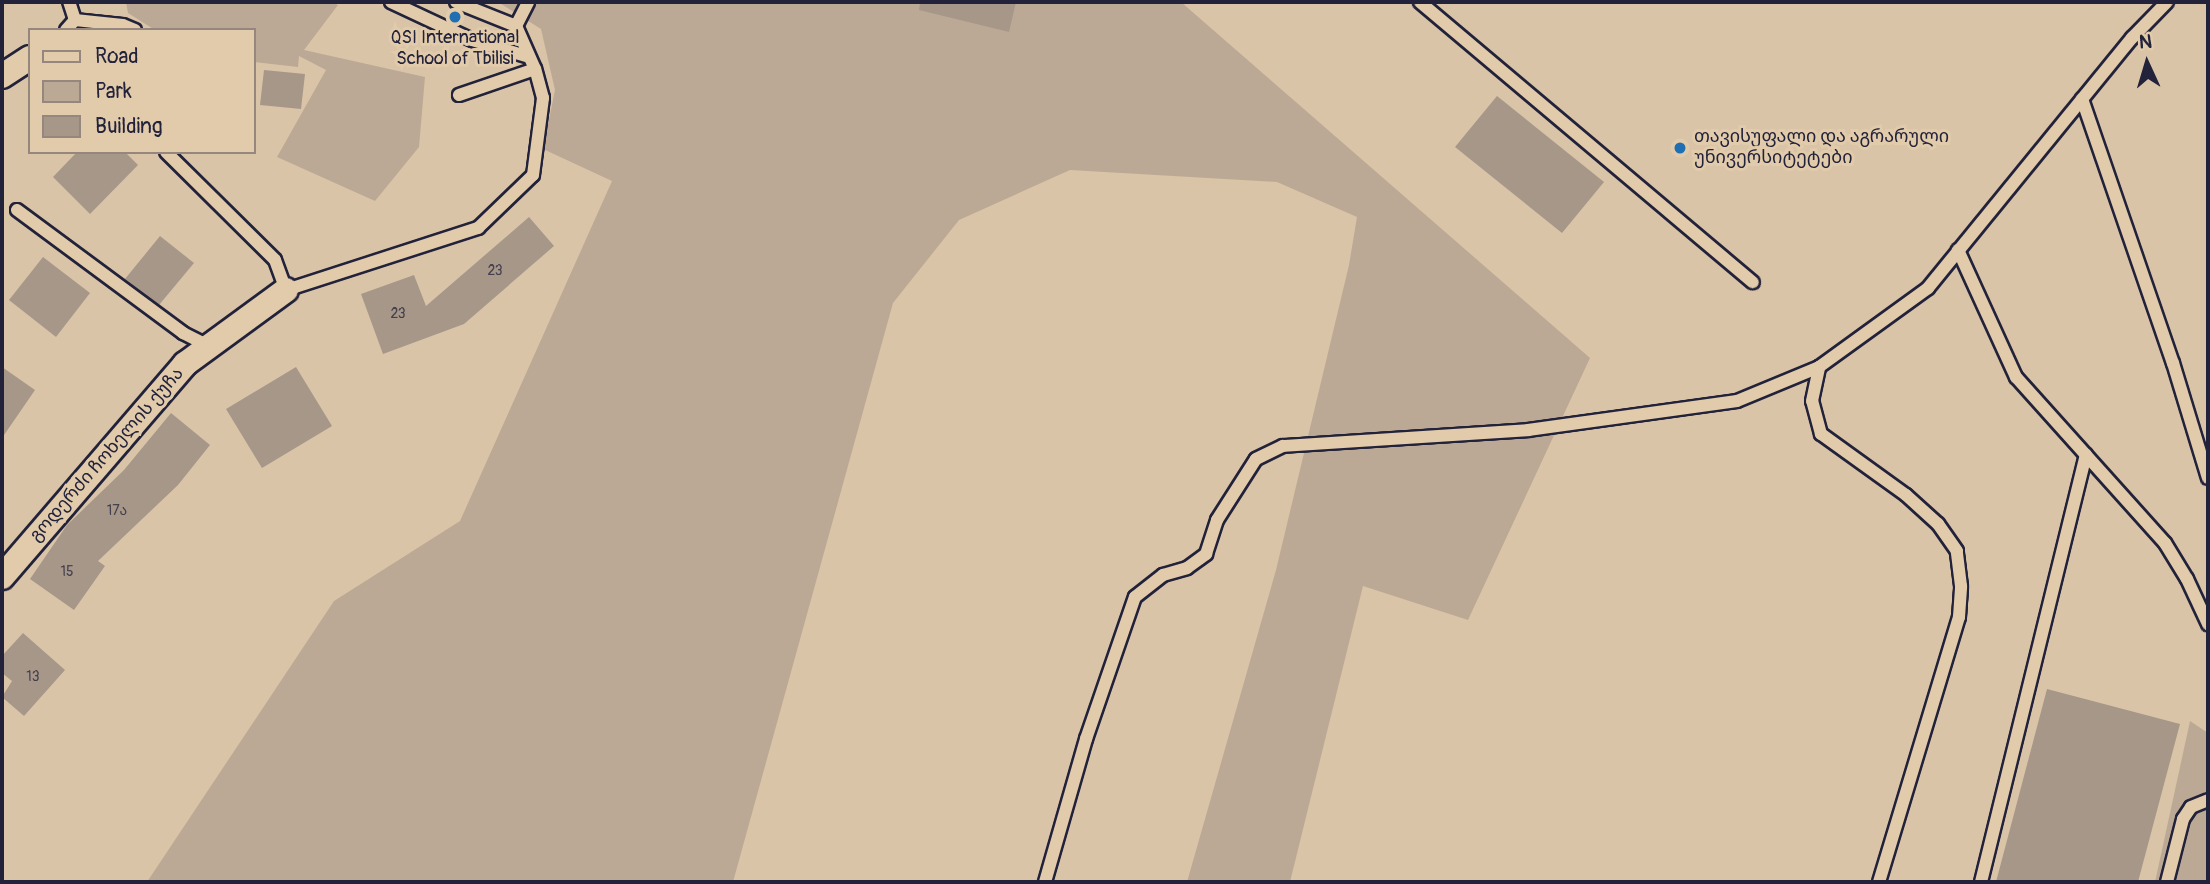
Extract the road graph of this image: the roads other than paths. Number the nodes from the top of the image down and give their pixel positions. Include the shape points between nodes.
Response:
1 (69, 2) edge
2 (391, 2) edge
3 (456, 2) edge
4 (528, 2) edge
5 (1420, 2) edge
6 (2168, 2) edge
7 (71, 25) edge
8 (516, 26) junction
9 (130, 28) edge
10 (28, 59) edge
11 (532, 63) junction
12 (2, 76) edge
13 (459, 95) dead end
14 (2082, 99) junction
15 (168, 154) edge
16 (17, 210) dead end
17 (1958, 250) junction
18 (1753, 282) dead end
19 (286, 290) junction
20 (209, 346) junction
21 (1819, 367) junction
22 (2086, 455) junction
23 (2208, 478) edge
24 (2, 577) edge
25 (2208, 624) edge
26 (2208, 800) edge
27 (1045, 882) edge
28 (1879, 882) edge
29 (1981, 882) edge
30 (2167, 882) edge

1 - 7 lane
2 - 11 lane
3 - 8 lane
4 - 8 lane
5 - 18 lane
6 - 14 lane
7 - 9 lane
8 - 11 lane
10 - 12 street
11 - 13 lane
11 - 19 lane via 543,98 533,175 478,228
14 - 17 lane
14 - 23 lane
15 - 19 lane via 275,260
16 - 20 lane via 183,333
17 - 21 lane via 1928,288
17 - 22 lane via 2017,377
19 - 20 street, გოდერძი ჩოხელის ქუჩა
20 - 24 street, გოდერძი ჩოხელის ქუჩა via 185,363
21 - 27 lane via 1737,401 1528,430 1283,446 1256,458 1217,520 1206,554 1187,568 1163,575 1135,597 1086,739
21 - 28 lane via 1812,401 1821,434 1906,495 1938,524 1957,551 1959,617
22 - 25 lane via 2165,543
22 - 29 lane
26 - 30 lane via 2190,807 2183,818

